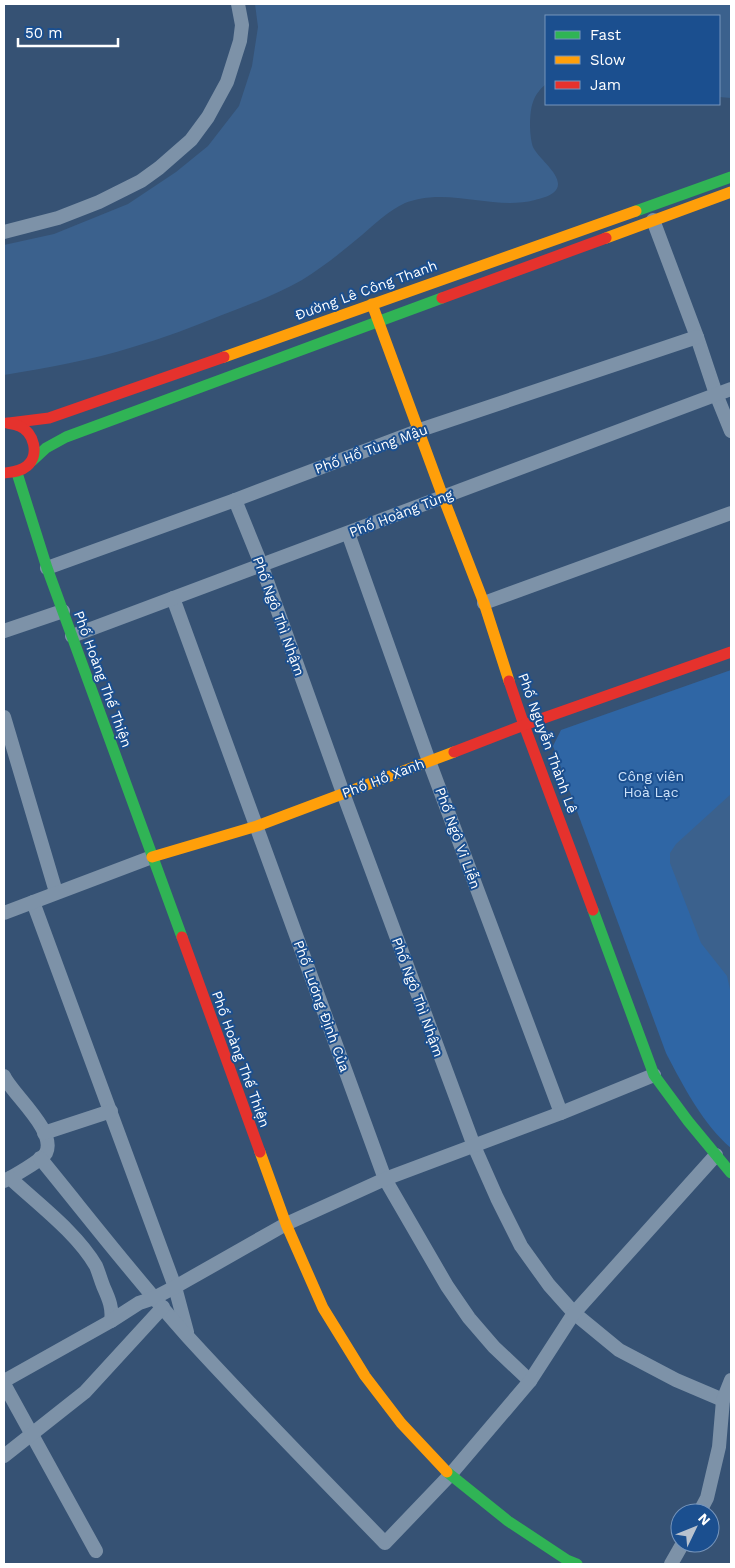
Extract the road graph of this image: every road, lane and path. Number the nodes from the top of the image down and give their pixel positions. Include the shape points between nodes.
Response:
1 (238, 4) edge
2 (731, 177) edge
3 (731, 192) edge
4 (653, 220) junction
5 (4, 232) edge
6 (372, 304) junction
7 (378, 321) junction
8 (697, 336) junction
9 (731, 389) edge
10 (716, 394) junction
11 (6, 423) edge
12 (420, 430) junction
13 (731, 430) edge
14 (32, 461) junction
15 (17, 473) junction
16 (4, 474) edge
17 (443, 497) junction
18 (235, 500) junction
19 (731, 513) edge
20 (348, 533) junction
21 (261, 564) junction
22 (47, 568) junction
23 (173, 598) junction
24 (484, 603) junction
25 (63, 611) junction
26 (4, 631) edge
27 (72, 636) junction
28 (731, 652) edge
29 (4, 717) edge
30 (524, 725) junction
31 (429, 761) junction
32 (343, 793) junction
33 (257, 826) junction
34 (152, 857) junction
35 (56, 892) junction
36 (33, 902) junction
37 (4, 913) edge
38 (654, 1075) junction
39 (4, 1076) edge
40 (111, 1111) junction
41 (561, 1113) junction
42 (44, 1133) junction
43 (474, 1146) junction
44 (716, 1155) junction
45 (40, 1158) junction
46 (731, 1173) edge
47 (385, 1179) junction
48 (7, 1180) edge
49 (286, 1224) junction
50 (175, 1287) junction
51 (158, 1302) junction
52 (574, 1313) junction
53 (111, 1321) junction
54 (188, 1336) junction
55 (731, 1380) edge
56 (530, 1381) junction
57 (4, 1382) edge
58 (723, 1400) junction
59 (32, 1433) junction
60 (4, 1456) edge
61 (450, 1475) junction
62 (705, 1503) edge
63 (96, 1551) dead end
64 (677, 1553) edge
65 (577, 1564) edge
66 (671, 1564) edge

1 - 5 street via 242,26 240,41 227,82 191,140 141,181 99,202 58,218
2 - 6 street, Đường Lê Công Thanh
3 - 4 street
4 - 7 street
4 - 8 street
6 - 7 street, Phố Nguyễn Thành Lê
6 - 11 street, Đường Lê Công Thanh via 49,418
7 - 12 street, Phố Nguyễn Thành Lê
7 - 14 street via 66,437 46,448
8 - 10 street
8 - 12 street, Phố Hồ Tùng Mậu
9 - 10 street, Phố Hoàng Tùng
10 - 13 street
10 - 17 street, Phố Hoàng Tùng
11 - 14 street via 18,424 31,435 34,444
12 - 17 street, Phố Nguyễn Thành Lê
12 - 18 street, Phố Hồ Tùng Mậu
14 - 15 street
15 - 16 street
15 - 22 street, Phố Hoàng Thế Thiện
17 - 20 street, Phố Hoàng Tùng
17 - 24 street, Phố Nguyễn Thành Lê
18 - 21 street, Phố Ngô Thì Nhậm
18 - 22 street, Phố Hồ Tùng Mậu
19 - 24 street
20 - 21 street, Phố Hoàng Tùng
20 - 31 street, Phố Ngô Vi Liễn
21 - 23 street, Phố Hoàng Tùng
21 - 32 street, Phố Ngô Thì Nhậm
22 - 25 street, Phố Hoàng Thế Thiện
23 - 27 street, Phố Hoàng Tùng
23 - 33 street, Phố Lương Định Của
24 - 30 street, Phố Nguyễn Thành Lê
25 - 26 street
25 - 27 street, Phố Hoàng Thế Thiện
27 - 34 street, Phố Hoàng Thế Thiện
28 - 30 street, Phố Hồ Xanh
29 - 35 street
30 - 31 street, Phố Hồ Xanh
30 - 38 street, Phố Nguyễn Thành Lê
31 - 32 street, Phố Hồ Xanh
31 - 41 street, Phố Ngô Vi Liễn
32 - 33 street, Phố Hồ Xanh
32 - 43 street, Phố Ngô Thì Nhậm
33 - 34 street, Phố Hồ Xanh
33 - 47 street, Phố Lương Định Của
34 - 35 street, Phố Hồ Xanh
34 - 49 street, Phố Hoàng Thế Thiện
35 - 36 street, Phố Hồ Xanh
36 - 37 street, Phố Hồ Xanh
36 - 40 street
38 - 41 street
38 - 44 street, Phố Nguyễn Thành Lê
39 - 42 street
40 - 42 street
40 - 50 street
41 - 43 street
42 - 45 street via 46,1153
43 - 47 street
43 - 52 street, Phố Ngô Thì Nhậm via 522,1246 549,1285
44 - 46 street, Phố Nguyễn Thành Lê
44 - 52 street
45 - 48 street
45 - 51 street
47 - 49 street
47 - 56 street, Phố Lương Định Của via 469,1318
48 - 53 street via 76,1238 87,1252 97,1268 113,1313
49 - 50 street
49 - 61 street, Phố Hoàng Thế Thiện via 324,1308 365,1376 401,1423
50 - 51 street
50 - 54 street
51 - 53 street via 139,1303
51 - 54 street
51 - 59 street via 85,1392
52 - 56 street
52 - 58 street, Phố Ngô Thì Nhậm via 619,1350
53 - 57 street
54 - 61 street via 385,1543
55 - 58 street
56 - 61 street
57 - 59 street
58 - 62 street via 719,1447
59 - 60 street
59 - 63 street
61 - 65 street, Phố Hoàng Thế Thiện via 508,1521
64 - 66 street

